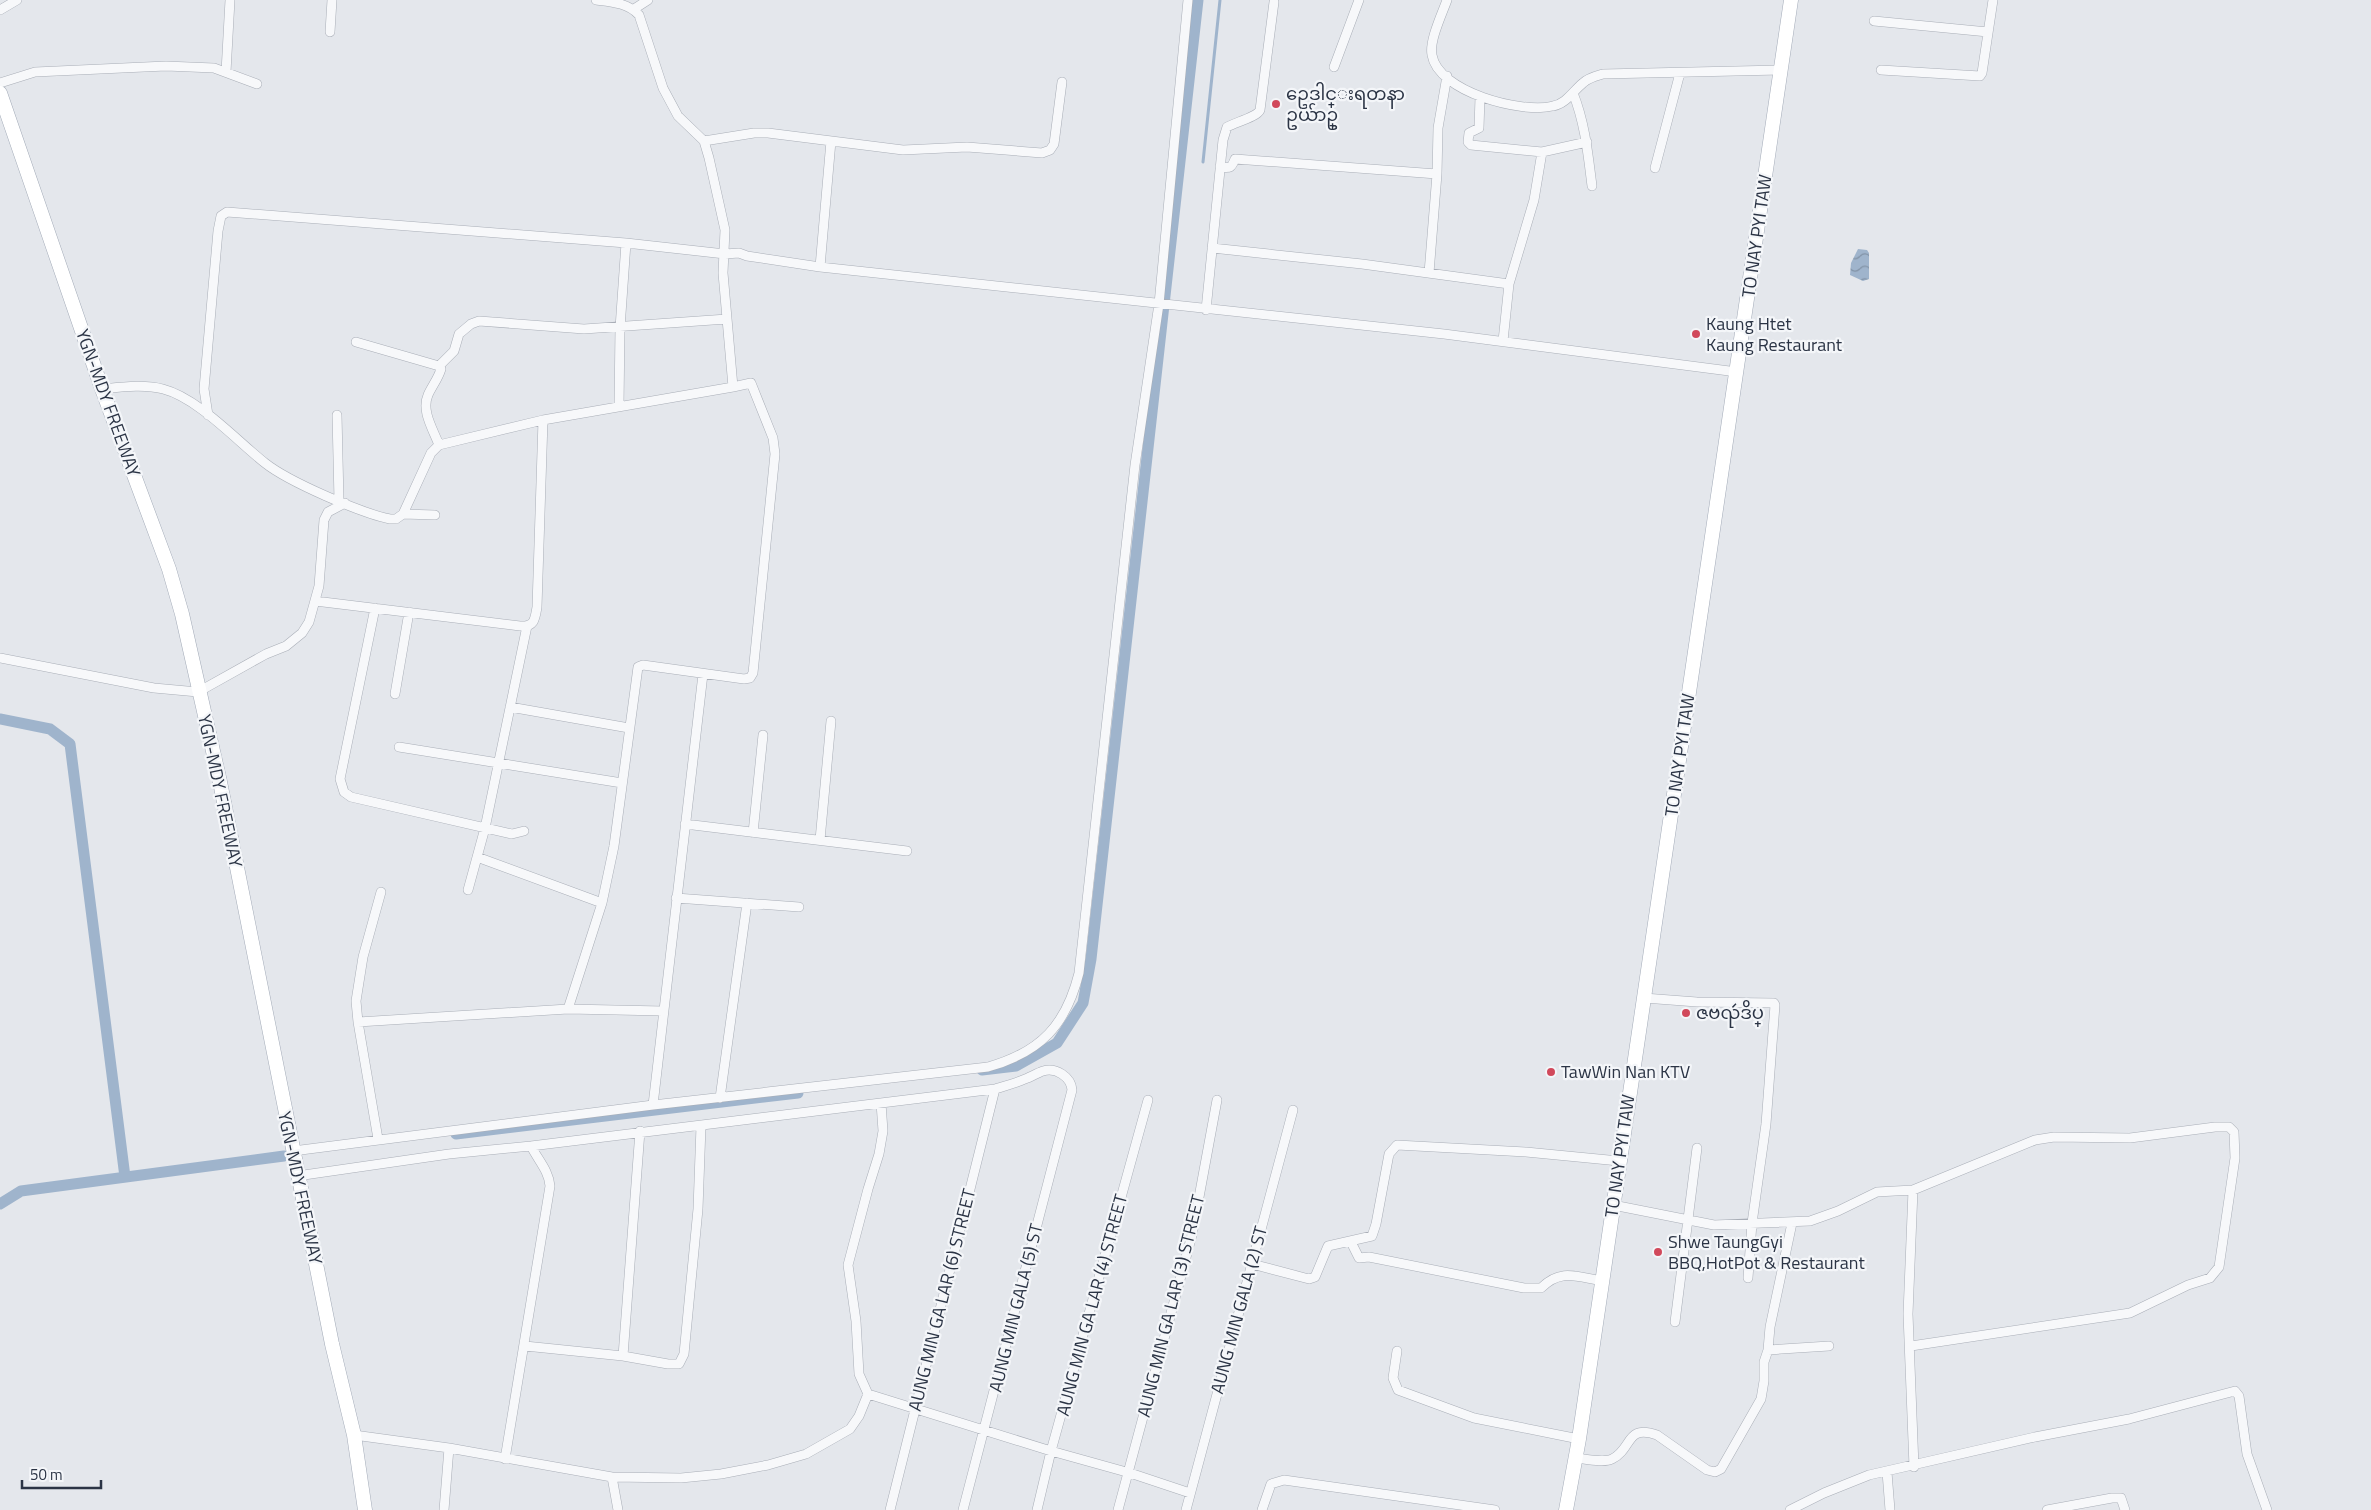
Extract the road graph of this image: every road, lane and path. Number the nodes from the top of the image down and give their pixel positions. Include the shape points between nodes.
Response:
1 (17, 0) edge
2 (230, 0) edge
3 (332, 0) edge
4 (596, 0) edge
5 (648, 0) edge
6 (1188, 0) edge
7 (1359, 0) edge
8 (1447, 0) edge
9 (1791, 0) edge
10 (1993, 0) edge
11 (1274, 2) dead end
12 (634, 9) junction
13 (0, 10) edge
14 (1874, 21) dead end
15 (330, 32) dead end
16 (1988, 32) junction
17 (1334, 67) dead end
18 (1780, 70) junction
19 (1881, 70) dead end
20 (226, 72) junction
21 (1680, 73) junction
22 (1447, 76) junction
23 (1062, 82) dead end
24 (0, 83) edge
25 (257, 84) dead end
26 (0, 92) edge
27 (1573, 93) junction
28 (1480, 97) junction
29 (704, 141) junction
30 (831, 141) junction
31 (1587, 142) junction
32 (1542, 152) junction
33 (1220, 167) junction
34 (1655, 168) dead end
35 (1438, 174) junction
36 (1592, 186) dead end
37 (626, 243) junction
38 (1212, 248) junction
39 (725, 254) junction
40 (820, 267) junction
41 (1429, 273) junction
42 (1509, 284) junction
43 (1160, 304) junction
44 (1206, 310) junction
45 (727, 319) junction
46 (620, 328) junction
47 (356, 342) dead end
48 (1503, 342) junction
49 (439, 366) junction
50 (1737, 372) junction
51 (733, 387) junction
52 (102, 389) junction
53 (619, 406) junction
54 (208, 415) junction
55 (337, 415) dead end
56 (543, 420) junction
57 (439, 445) junction
58 (342, 502) junction
59 (402, 514) junction
60 (435, 515) dead end
61 (315, 602) junction
62 (375, 608) junction
63 (409, 612) junction
64 (527, 626) junction
65 (0, 658) edge
66 (704, 674) junction
67 (198, 692) junction
68 (395, 694) dead end
69 (510, 707) junction
70 (831, 721) dead end
71 (629, 728) junction
72 (764, 735) dead end
73 (399, 747) dead end
74 (498, 764) junction
75 (622, 783) junction
76 (685, 824) junction
77 (485, 828) junction
78 (524, 831) dead end
79 (753, 833) junction
80 (820, 840) junction
81 (907, 851) dead end
82 (477, 857) junction
83 (468, 890) dead end
84 (381, 892) dead end
85 (676, 898) junction
86 (602, 903) junction
87 (747, 903) junction
88 (798, 907) dead end
89 (1644, 998) junction
90 (568, 1009) junction
91 (663, 1011) junction
92 (358, 1022) junction
93 (996, 1089) junction
94 (720, 1098) junction
95 (1148, 1100) dead end
96 (1217, 1100) dead end
97 (881, 1103) junction
98 (652, 1105) junction
99 (1293, 1110) dead end
100 (701, 1126) junction
101 (640, 1131) junction
102 (378, 1139) junction
103 (532, 1146) junction
104 (1697, 1148) dead end
105 (292, 1152) junction
106 (1620, 1160) junction
107 (297, 1176) junction
108 (1914, 1190) junction
109 (1613, 1205) junction
110 (1689, 1222) junction
111 (1792, 1223) junction
112 (1752, 1224) junction
113 (1351, 1242) junction
114 (1252, 1264) junction
115 (1748, 1278) dead end
116 (1602, 1281) junction
117 (1675, 1322) dead end
118 (525, 1346) junction
119 (1829, 1346) dead end
120 (1911, 1346) junction
121 (1768, 1350) junction
122 (1397, 1351) dead end
123 (623, 1356) junction
124 (868, 1394) junction
125 (915, 1409) junction
126 (984, 1430) junction
127 (354, 1435) junction
128 (1579, 1439) junction
129 (449, 1448) junction
130 (1051, 1451) junction
131 (1576, 1458) junction
132 (506, 1459) junction
133 (1914, 1467) junction
134 (1886, 1472) junction
135 (1130, 1473) junction
136 (612, 1477) junction
137 (1190, 1493) junction
138 (365, 1510) edge
139 (444, 1510) edge
140 (618, 1510) edge
141 (890, 1510) edge
142 (964, 1510) edge
143 (1037, 1510) edge
144 (1118, 1510) edge
145 (1186, 1510) edge
146 (1262, 1510) edge
147 (1495, 1510) edge
148 (1566, 1510) edge
149 (1790, 1510) edge
150 (1890, 1510) edge
151 (2047, 1510) edge
152 (2125, 1510) edge
153 (2268, 1510) edge

1 - 13 street
2 - 20 street
3 - 15 street
4 - 12 street via 620,3
5 - 12 street
6 - 43 street
7 - 17 street
8 - 22 street via 1431,49 1435,66
9 - 18 main road, TO NAY PYI TAW
10 - 16 street
11 - 33 street via 1260,110 1254,117 1241,119 1227,127
12 - 29 street via 672,106
14 - 16 street
16 - 19 street via 1980,76
18 - 21 street
18 - 50 main road, TO NAY PYI TAW
20 - 24 street via 202,67 148,66 35,72
20 - 25 street
21 - 27 street via 1603,74 1584,82
21 - 34 street
22 - 28 street
22 - 35 street via 1438,128
23 - 30 street via 1054,144 1042,153 967,147 903,150
26 - 52 main road, YGN-MDY FREEWAY
27 - 28 street via 1560,104 1545,107 1499,104
27 - 31 street
28 - 32 street via 1479,128 1469,133 1469,144
29 - 30 street via 761,133
29 - 39 street via 722,212
30 - 40 street
31 - 32 street
31 - 36 street
32 - 42 street via 1534,200
33 - 35 street via 1232,167 1235,159
33 - 38 street
35 - 41 street
37 - 39 street
37 - 46 street
37 - 54 street via 224,213 218,231 204,389
38 - 41 street
38 - 44 street
39 - 40 street via 739,253
39 - 45 street via 723,273
40 - 43 street
41 - 42 street
42 - 48 street
43 - 44 street
43 - 94 street via 1135,464 1079,973 1066,1011 1044,1040 1010,1061 988,1067
44 - 48 street
45 - 46 street
45 - 51 street
46 - 49 street via 584,329 479,322 459,334 454,351
46 - 53 street
47 - 49 street
48 - 50 street
49 - 57 street via 441,370 425,404
50 - 89 main road, TO NAY PYI TAW
51 - 53 street
51 - 66 street via 751,383 773,438 775,454 770,510 752,676 744,679
52 - 54 street via 132,386 162,389 184,398
52 - 67 main road, YGN-MDY FREEWAY via 169,569
53 - 56 street
54 - 58 street via 278,472
55 - 58 street
56 - 57 street
56 - 64 street via 536,608 534,623
57 - 59 street via 431,453
58 - 59 street via 384,518 396,519
58 - 61 street via 328,512 324,520
59 - 60 street
61 - 62 street
61 - 67 street via 309,622 294,642
62 - 63 street
62 - 77 street via 340,779 344,792 351,797
63 - 64 street
63 - 68 street
64 - 69 street
65 - 67 street via 154,688
66 - 71 street via 639,666
66 - 76 street
67 - 105 main road, YGN-MDY FREEWAY via 220,782
69 - 71 street
69 - 74 street
70 - 80 street
71 - 75 street
72 - 79 street
73 - 74 street
74 - 75 street
74 - 77 street
75 - 86 street
76 - 79 street
76 - 85 street
77 - 78 street via 512,834
77 - 82 street
79 - 80 street
80 - 81 street
82 - 83 street
82 - 86 street
84 - 92 street via 359,979
85 - 87 street
85 - 91 street
86 - 90 street
87 - 88 street
87 - 94 street
89 - 106 main road, TO NAY PYI TAW
89 - 112 street via 1697,1002 1762,1001 1775,1005 1766,1124
90 - 91 street
90 - 92 street
91 - 98 street
92 - 102 street
93 - 97 street
93 - 125 street, AUNG MIN GA LAR (6) STREET
93 - 126 street, AUNG MIN GALA (5) ST via 1050,1070 1059,1073 1071,1085
94 - 98 street
95 - 130 street, AUNG MIN GA LAR (4) STREET
96 - 135 street, AUNG MIN GA LAR (3) STREET via 1192,1235
97 - 100 street
97 - 124 street via 883,1131 879,1154 848,1265 859,1374
98 - 102 street
99 - 114 street, AUNG MIN GALA (2) ST
100 - 101 street
100 - 123 street via 698,1209 683,1359 674,1365
101 - 103 street
101 - 123 street
102 - 105 street
103 - 107 street via 449,1154
103 - 118 street via 547,1172 550,1186
104 - 110 street
105 - 107 main road, YGN-MDY FREEWAY
106 - 109 main road, TO NAY PYI TAW
106 - 113 street via 1397,1145 1389,1154 1372,1236
107 - 127 main road, YGN-MDY FREEWAY
108 - 111 street via 1877,1192 1829,1215
108 - 120 street via 1908,1314
108 - 120 street via 2035,1140 2054,1137 2130,1138 2215,1127 2229,1127 2234,1132 2235,1158 2219,1267 2210,1278 2130,1313
109 - 110 street
109 - 116 main road, TO NAY PYI TAW
110 - 112 street via 1714,1226
110 - 117 street
111 - 112 street
111 - 121 street
112 - 115 street
113 - 114 street via 1328,1246 1315,1277 1310,1279
113 - 116 street via 1359,1258 1524,1288 1541,1288 1562,1275
114 - 137 street, AUNG MIN GALA (2) ST
116 - 128 main road, TO NAY PYI TAW
118 - 123 street
118 - 132 street
119 - 121 street
120 - 133 street
121 - 131 street via 1761,1398 1724,1464 1716,1472 1707,1470 1648,1432 1638,1432 1611,1460
122 - 128 street via 1393,1378 1398,1390 1474,1418
124 - 125 street
124 - 136 street via 850,1429 806,1454 721,1474 680,1478
125 - 126 street
125 - 141 street, AUNG MIN GA LAR (6) STREET
126 - 130 street
126 - 142 street, AUNG MIN GALA (5) ST
127 - 129 street
127 - 138 main road, YGN-MDY FREEWAY
128 - 131 main road, TO NAY PYI TAW
129 - 132 street
129 - 139 street
130 - 135 street
130 - 143 street, AUNG MIN GA LAR (4) STREET
131 - 148 main road, TO NAY PYI TAW
132 - 136 street
133 - 134 street
133 - 153 street via 2035,1437 2130,1419 2235,1391 2239,1396 2247,1454
134 - 149 street via 1824,1493
134 - 150 street
135 - 137 street
135 - 144 street, AUNG MIN GA LAR (3) STREET
136 - 140 street
137 - 145 street, AUNG MIN GALA (2) ST
146 - 147 street via 1272,1484 1284,1480
151 - 152 street via 2112,1498 2121,1498

